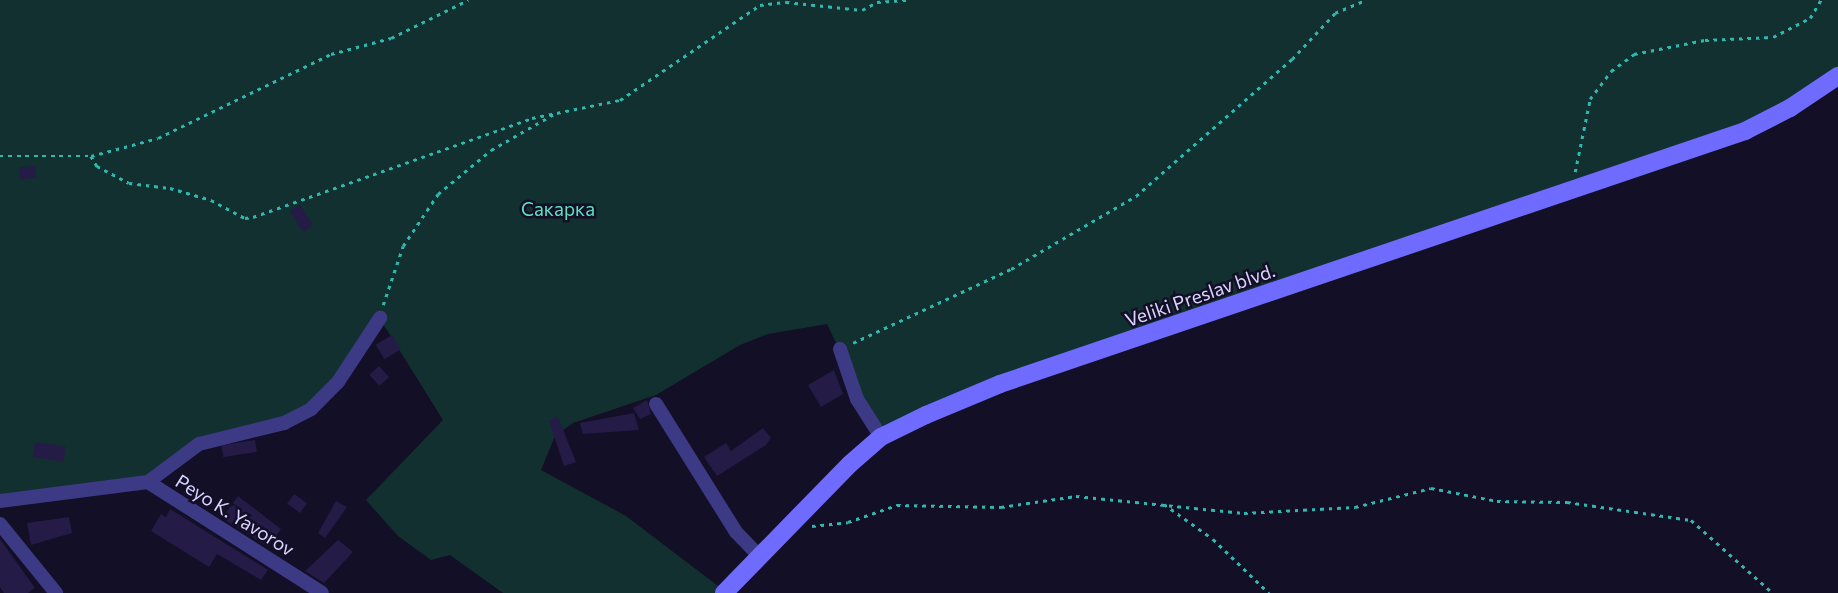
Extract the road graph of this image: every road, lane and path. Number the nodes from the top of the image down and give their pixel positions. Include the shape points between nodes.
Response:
1 (468, 0) edge
2 (908, 0) edge
3 (1365, 0) edge
4 (1821, 0) edge
5 (877, 1) edge
6 (1838, 76) edge
7 (556, 113) junction
8 (0, 156) edge
9 (91, 156) junction
10 (1580, 189) junction
11 (380, 318) joint
12 (840, 349) joint
13 (656, 404) dead end
14 (881, 438) junction
15 (148, 482) junction
16 (0, 501) edge
17 (1161, 502) junction
18 (0, 524) edge
19 (782, 534) junction
20 (760, 557) junction
21 (52, 592) edge
22 (322, 593) edge
23 (724, 593) edge
24 (1269, 593) edge
25 (1773, 593) edge

1 - 9 path via 391,38 331,54 158,138
2 - 5 path
3 - 12 path via 1335,13 1292,60 1136,196 1011,269
4 - 10 path via 1810,18 1773,37 1668,46 1634,54 1611,71 1590,99 1575,157
5 - 7 path via 862,10 840,11 786,2 760,5 620,100
6 - 10 main road, Veliki Preslav blvd. via 1745,131
7 - 9 path via 245,218 211,200 129,183 97,166
7 - 11 path via 491,150 438,194 403,246
8 - 9 path
10 - 14 main road, Veliki Preslav blvd. via 1000,384
11 - 15 street via 338,382 311,408 284,423 199,444
12 - 14 street via 857,399
13 - 20 street via 736,532
14 - 19 main road, Veliki Preslav blvd. via 819,492
15 - 16 street, Peyo K. Yavorov
15 - 22 street, Peyo K. Yavorov
17 - 19 path via 1076,496 1001,507 897,505 848,522
17 - 24 path via 1213,539
17 - 25 path via 1244,513 1313,510 1354,507 1431,488 1497,500 1651,511 1691,520
18 - 21 street
19 - 20 main road, Veliki Preslav blvd.
20 - 23 main road, Veliki Preslav blvd.

